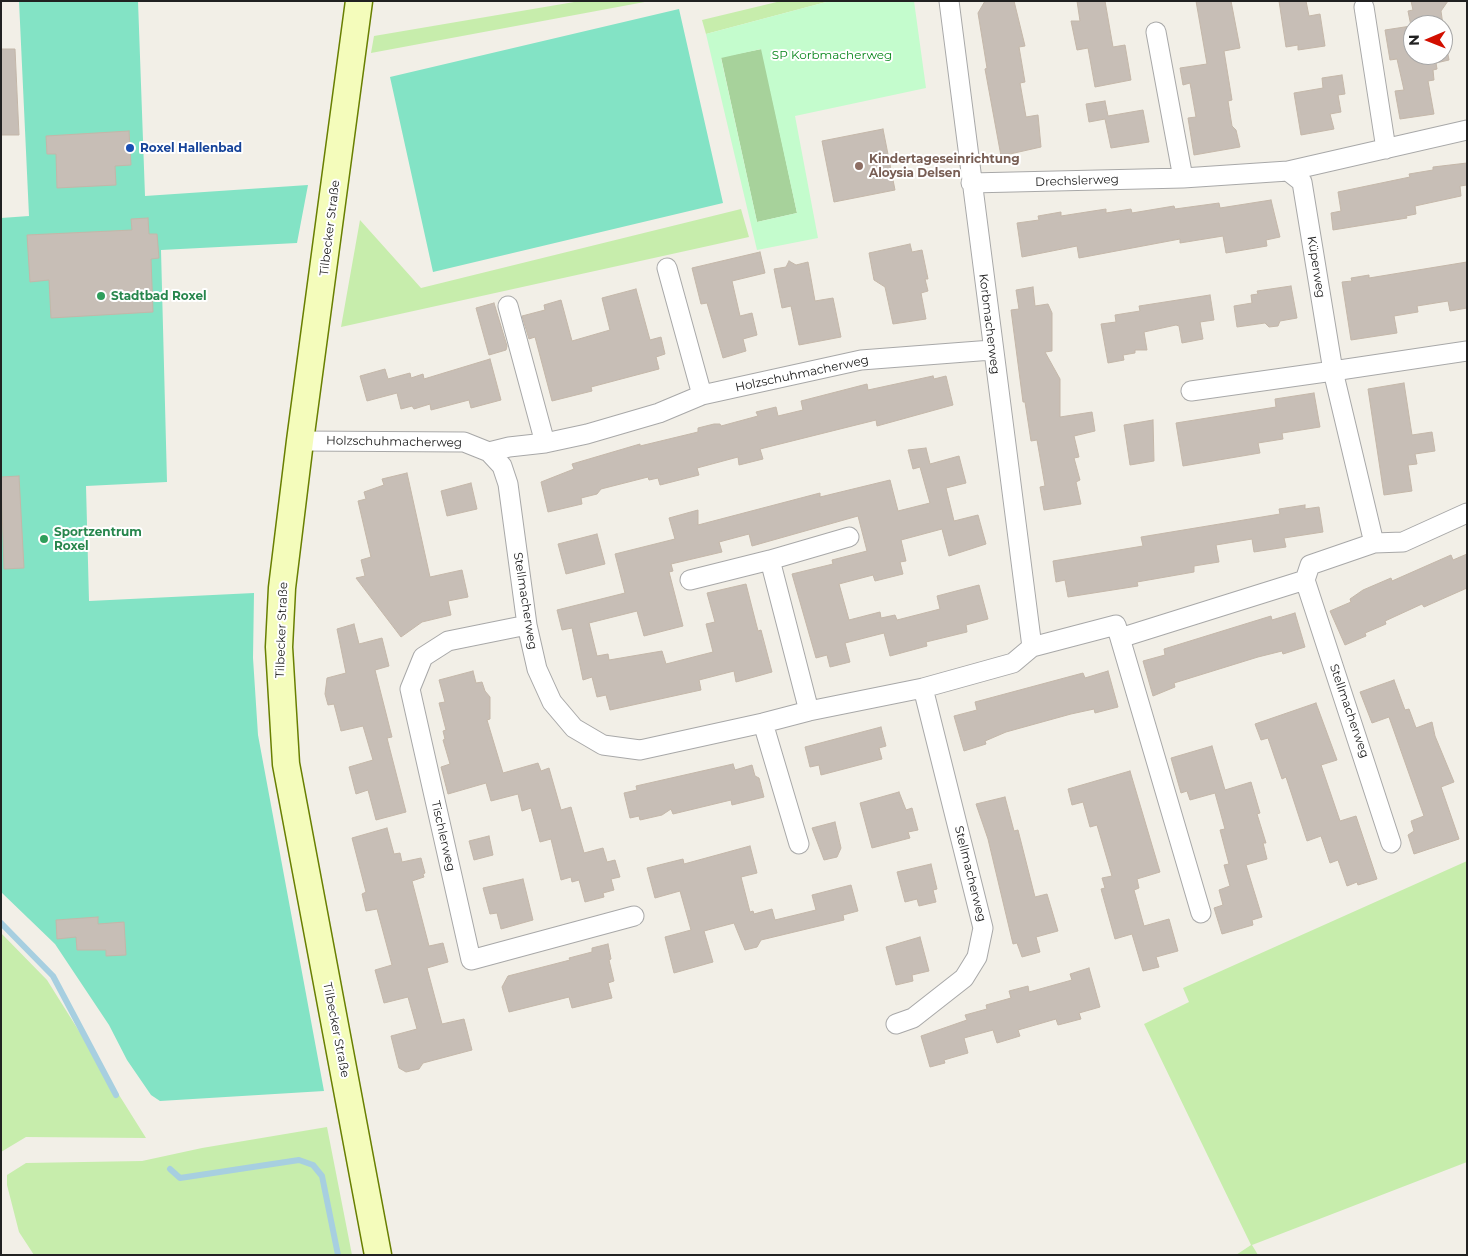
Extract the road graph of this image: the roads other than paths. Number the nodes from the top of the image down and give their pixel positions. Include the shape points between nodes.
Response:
1 (360, 1) edge
2 (948, 1) edge
3 (1364, 7) dead end
4 (1156, 32) dead end
5 (1467, 130) edge
6 (1386, 149) junction
7 (1288, 171) junction
8 (1183, 178) junction
9 (971, 183) junction
10 (667, 268) dead end
11 (508, 306) dead end
12 (992, 350) junction
13 (1467, 351) edge
14 (1332, 371) junction
15 (1191, 391) dead end
16 (702, 395) junction
17 (300, 440) junction
18 (545, 443) junction
19 (489, 452) junction
20 (1467, 513) edge
21 (849, 538) dead end
22 (1374, 543) junction
23 (770, 560) junction
24 (690, 580) dead end
25 (1305, 580) junction
26 (527, 625) junction
27 (1120, 638) junction
28 (1032, 647) junction
29 (923, 688) junction
30 (809, 711) junction
31 (762, 723) junction
32 (1391, 843) dead end
33 (798, 844) dead end
34 (1201, 913) dead end
35 (634, 916) dead end
36 (896, 1024) dead end
37 (378, 1255) edge

1 - 17 main road, Tilbecker Straße
2 - 9 street, Korbmacherweg
3 - 6 street
4 - 8 street
5 - 6 street, Drechslerweg
6 - 7 street, Drechslerweg
7 - 8 street, Drechslerweg
7 - 14 street, Küperweg via 1302,182
8 - 9 street, Drechslerweg
9 - 12 street, Korbmacherweg
10 - 16 street
11 - 18 street
12 - 16 street, Holzschuhmacherweg via 861,360
12 - 28 street, Korbmacherweg
13 - 14 street
14 - 15 street
14 - 22 street, Küperweg
16 - 18 street, Holzschuhmacherweg via 659,414
17 - 19 street, Holzschuhmacherweg via 464,442
17 - 37 main road, Tilbecker Straße via 282,588 279,647 286,755
18 - 19 street, Holzschuhmacherweg
19 - 26 street, Stellmacherweg via 502,466 508,484
20 - 22 street via 1403,542
21 - 23 street
22 - 25 street via 1310,565
23 - 24 street
23 - 30 street
25 - 27 street
25 - 32 street, Stellmacherweg
26 - 31 street, Stellmacherweg via 537,669 552,702 574,728 603,745 640,750
26 - 35 street, Tischlerweg via 448,641 423,657 410,689 471,960
27 - 28 street, Stellmacherweg via 1116,624
27 - 34 street
28 - 29 street, Stellmacherweg via 1013,663
29 - 30 street, Stellmacherweg
29 - 36 street, Stellmacherweg via 983,928 977,957 964,978 913,1018
30 - 31 street, Stellmacherweg
31 - 33 street

